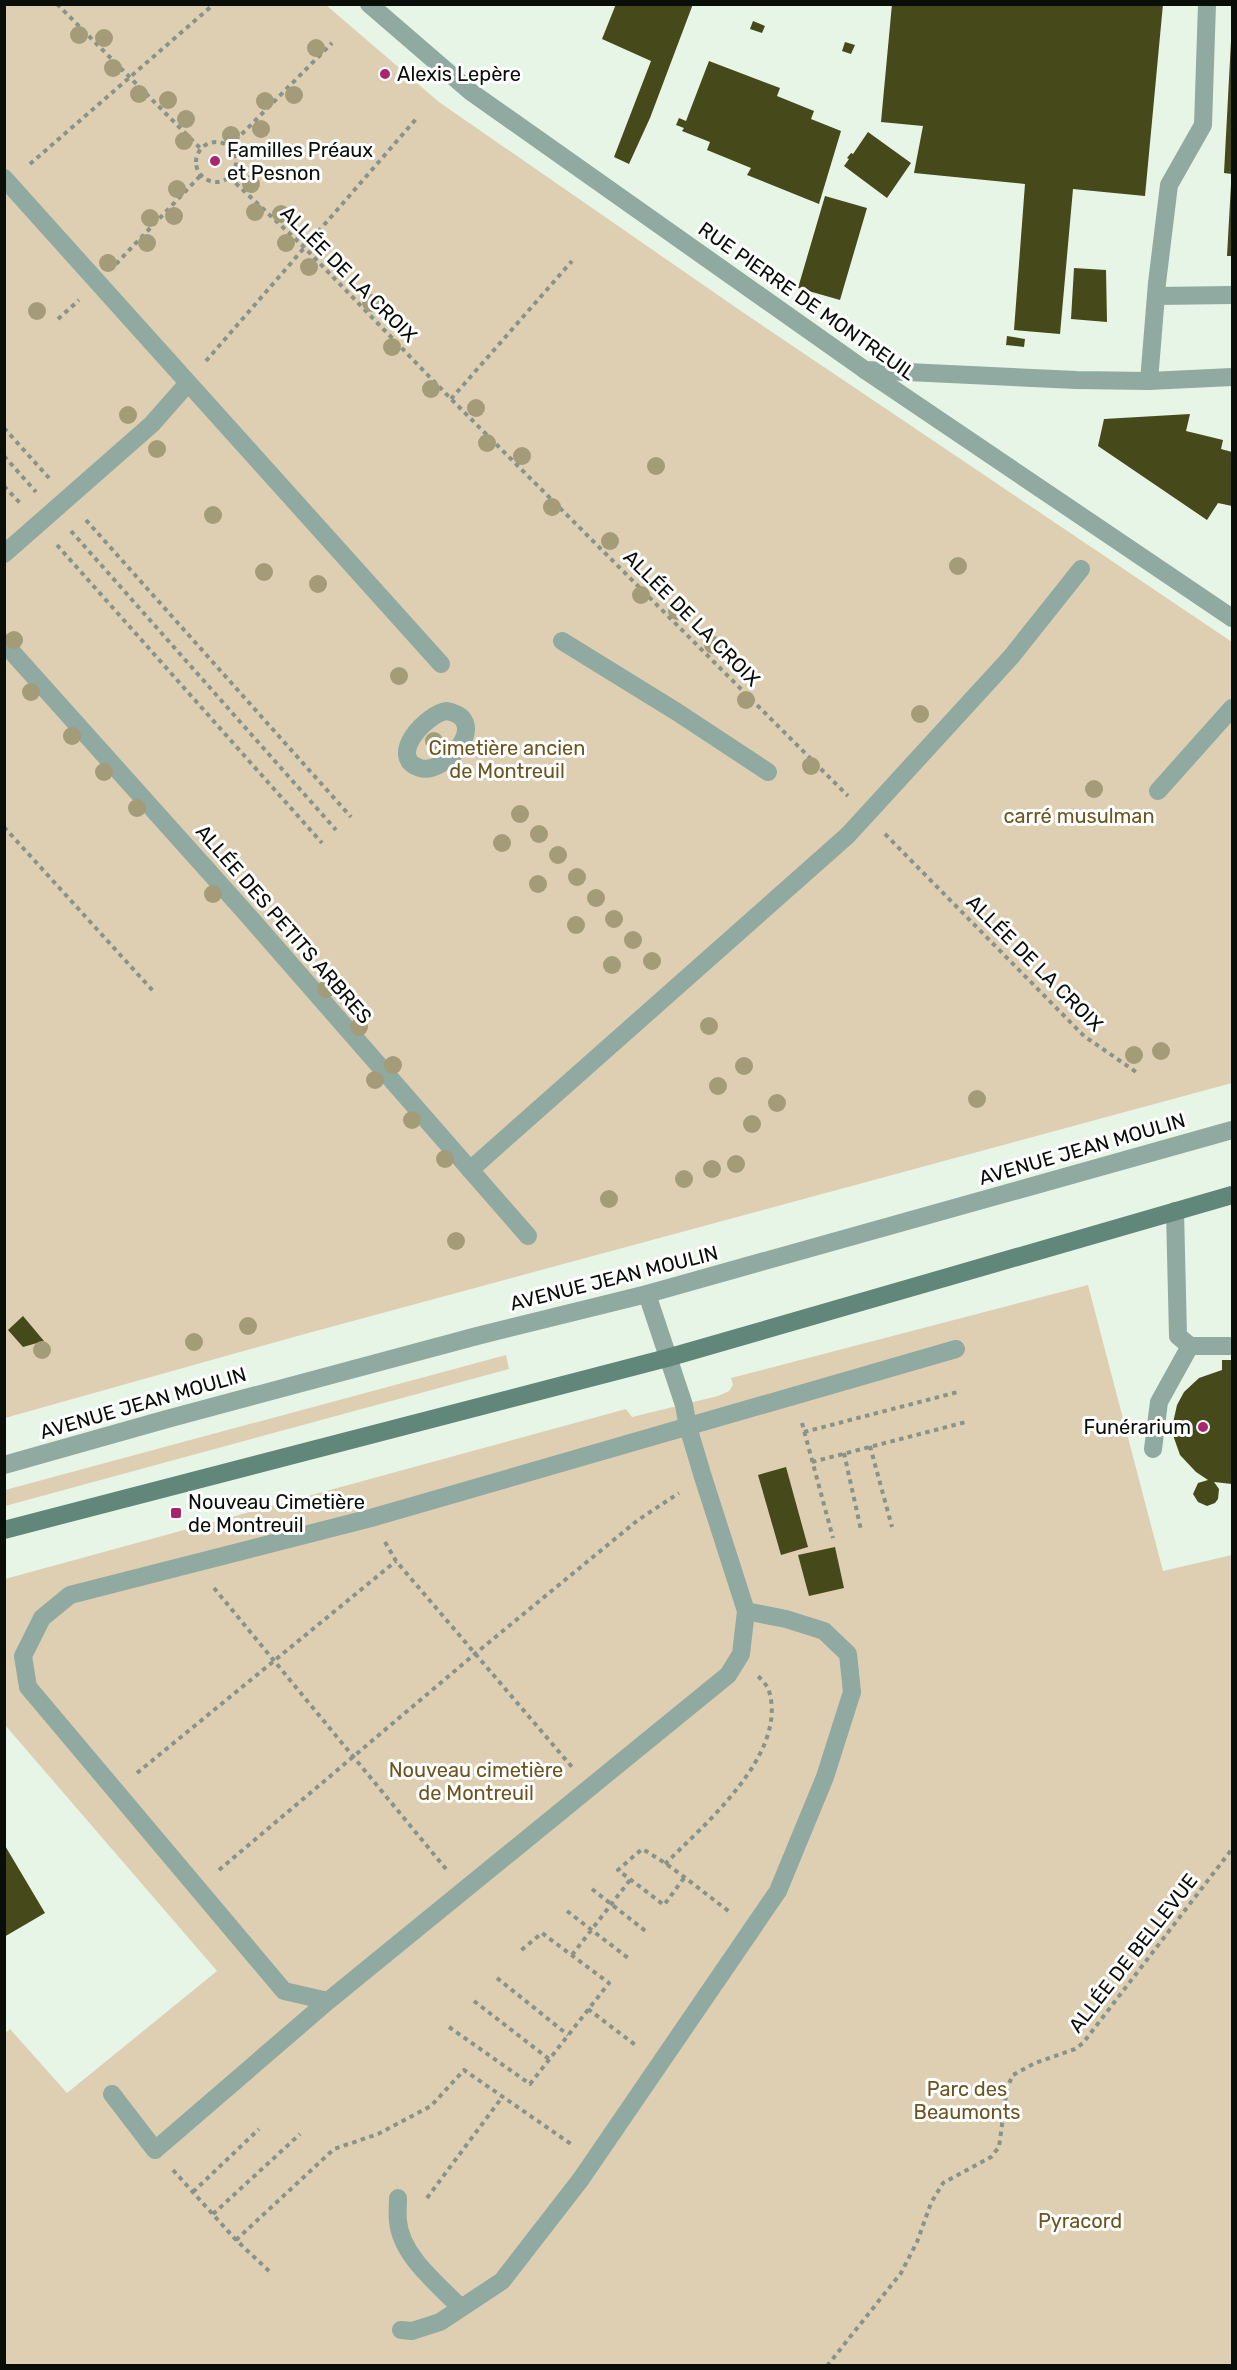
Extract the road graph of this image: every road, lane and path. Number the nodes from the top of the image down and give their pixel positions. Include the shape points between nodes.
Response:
1 (57, 4) edge
2 (214, 4) edge
3 (369, 4) edge
4 (1207, 4) edge
5 (332, 43) dead end
6 (130, 78) junction
7 (416, 119) dead end
8 (229, 147) junction
9 (201, 149) junction
10 (201, 175) junction
11 (229, 177) junction
12 (7, 180) edge
13 (304, 247) junction
14 (572, 261) dead end
15 (98, 283) junction
16 (1233, 295) edge
17 (1156, 296) junction
18 (58, 319) dead end
19 (865, 370) junction
20 (1233, 377) edge
21 (1149, 381) junction
22 (188, 382) junction
23 (451, 399) junction
24 (4, 428) edge
25 (4, 456) edge
26 (4, 486) edge
27 (67, 499) junction
28 (53, 511) junction
29 (38, 524) junction
30 (4, 554) edge
31 (1081, 569) dead end
32 (1233, 618) edge
33 (562, 641) dead end
34 (4, 643) edge
35 (441, 664) dead end
36 (1233, 708) edge
37 (768, 772) dead end
38 (1158, 791) dead end
39 (867, 816) junction
40 (351, 817) dead end
41 (4, 828) edge
42 (336, 830) dead end
43 (322, 843) dead end
44 (154, 992) dead end
45 (1139, 1074) dead end
46 (1233, 1130) edge
47 (470, 1170) junction
48 (1233, 1195) edge
49 (1175, 1211) junction
50 (528, 1236) dead end
51 (647, 1294) junction
52 (1190, 1346) junction
53 (1233, 1346) edge
54 (956, 1349) dead end
55 (667, 1358) junction
56 (958, 1392) dead end
57 (801, 1420) dead end
58 (966, 1422) dead end
59 (688, 1427) junction
60 (804, 1431) junction
61 (870, 1446) junction
62 (1153, 1449) dead end
63 (844, 1453) junction
64 (812, 1462) junction
65 (4, 1466) edge
66 (702, 1477) junction
67 (371, 1518) junction
68 (892, 1527) dead end
69 (4, 1530) edge
70 (861, 1530) dead end
71 (833, 1538) dead end
72 (396, 1561) junction
73 (194, 1564) junction
74 (746, 1611) junction
75 (476, 1653) junction
76 (741, 1654) junction
77 (274, 1662) junction
78 (352, 1757) junction
79 (590, 1788) junction
80 (115, 1791) junction
81 (1233, 1849) edge
82 (665, 1864) junction
83 (684, 1878) junction
84 (630, 1880) junction
85 (197, 1888) junction
86 (592, 1889) dead end
87 (464, 1890) junction
88 (705, 1894) dead end
89 (611, 1905) junction
90 (567, 1911) dead end
91 (592, 1930) junction
92 (648, 1933) dead end
93 (519, 1952) dead end
94 (572, 1955) junction
95 (628, 1958) dead end
96 (497, 1978) dead end
97 (328, 2001) junction
98 (474, 2001) dead end
99 (588, 2009) junction
100 (449, 2027) dead end
101 (568, 2035) junction
102 (549, 2059) junction
103 (660, 2064) junction
104 (112, 2094) dead end
105 (503, 2096) junction
106 (260, 2129) dead end
107 (300, 2134) dead end
108 (155, 2150) junction
109 (594, 2160) junction
110 (193, 2192) junction
111 (398, 2198) dead end
112 (422, 2204) dead end
113 (213, 2214) junction
114 (236, 2240) junction
115 (270, 2271) dead end
116 (461, 2308) junction
117 (401, 2330) dead end
118 (828, 2366) edge

1 - 6 path
2 - 6 path
3 - 19 street, RUE PIERRE DE MONTREUIL via 471,92
4 - 17 street via 1203,125 1169,184
5 - 8 path
6 - 9 path
6 - 12 path
7 - 13 path
8 - 9 path via 214,142
8 - 11 path via 236,162
9 - 10 path via 196,162
10 - 11 path via 215,182
10 - 15 path
11 - 13 path, ALLÉE DE LA CROIX
12 - 15 street
13 - 22 path
13 - 23 path, ALLÉE DE LA CROIX
14 - 23 path
15 - 18 path
15 - 22 street
16 - 17 street
17 - 21 street
19 - 21 street
19 - 32 street, RUE PIERRE DE MONTREUIL
20 - 21 street
22 - 27 street via 152,424
22 - 35 street
23 - 39 path, ALLÉE DE LA CROIX
24 - 27 path
25 - 28 path
26 - 29 path
27 - 28 street
27 - 40 path
28 - 29 street
28 - 42 path
29 - 30 street
29 - 43 path
31 - 39 street via 1011,657
33 - 37 street
34 - 47 street, ALLÉE DES PETITS ARBRES
36 - 38 street
39 - 45 path, ALLÉE DE LA CROIX via 1083,1036
39 - 47 street
41 - 44 path
46 - 51 street, AVENUE JEAN MOULIN
47 - 50 street, ALLÉE DES PETITS ARBRES
48 - 49 main road
49 - 52 street via 1178,1336
49 - 55 main road
51 - 55 street
51 - 65 street, AVENUE JEAN MOULIN via 166,1419
52 - 53 street
52 - 62 street via 1160,1402
54 - 59 street
55 - 59 street
55 - 69 main road
56 - 60 path
57 - 60 path
58 - 61 path
59 - 66 street
59 - 67 street
60 - 64 path
61 - 63 path
61 - 68 path
63 - 64 path
63 - 70 path
64 - 71 path
66 - 74 street
66 - 75 path via 638,1520
67 - 72 path
67 - 73 street
72 - 75 path
72 - 77 path
73 - 77 path
73 - 80 street via 70,1595 42,1618 23,1656 28,1687
74 - 76 street
74 - 103 street via 786,1618 824,1631 848,1654 852,1692 825,1777 778,1891
75 - 78 path
75 - 79 path
76 - 79 street via 728,1675
76 - 82 path via 769,1689 772,1725 738,1790
77 - 78 path
77 - 80 path
78 - 85 path
78 - 87 path
79 - 87 street
80 - 85 street
81 - 118 path, ALLÉE DE BELLEVUE via 1083,2043 1013,2075 1005,2099 999,2147 991,2157 943,2183 901,2273
82 - 83 path
82 - 84 path via 642,1849 618,1870
83 - 84 path via 664,1905
83 - 88 path
84 - 89 path
85 - 97 street via 284,1991
86 - 89 path
87 - 97 street
89 - 91 path
89 - 92 path
90 - 91 path
91 - 94 path
91 - 95 path
93 - 94 path via 542,1933
94 - 99 path via 609,1983
96 - 101 path
97 - 108 street
98 - 102 path
99 - 101 path
99 - 103 path
100 - 102 path via 530,2084
101 - 102 path
103 - 109 street
104 - 108 street
105 - 109 path
105 - 112 path
105 - 114 path via 464,2070 431,2106 378,2134 334,2149
106 - 110 path
107 - 113 path
108 - 110 path
109 - 116 street via 501,2281
110 - 113 path
111 - 116 street via 398,2223 405,2244
113 - 114 path
114 - 115 path
116 - 117 street via 440,2322 412,2331

